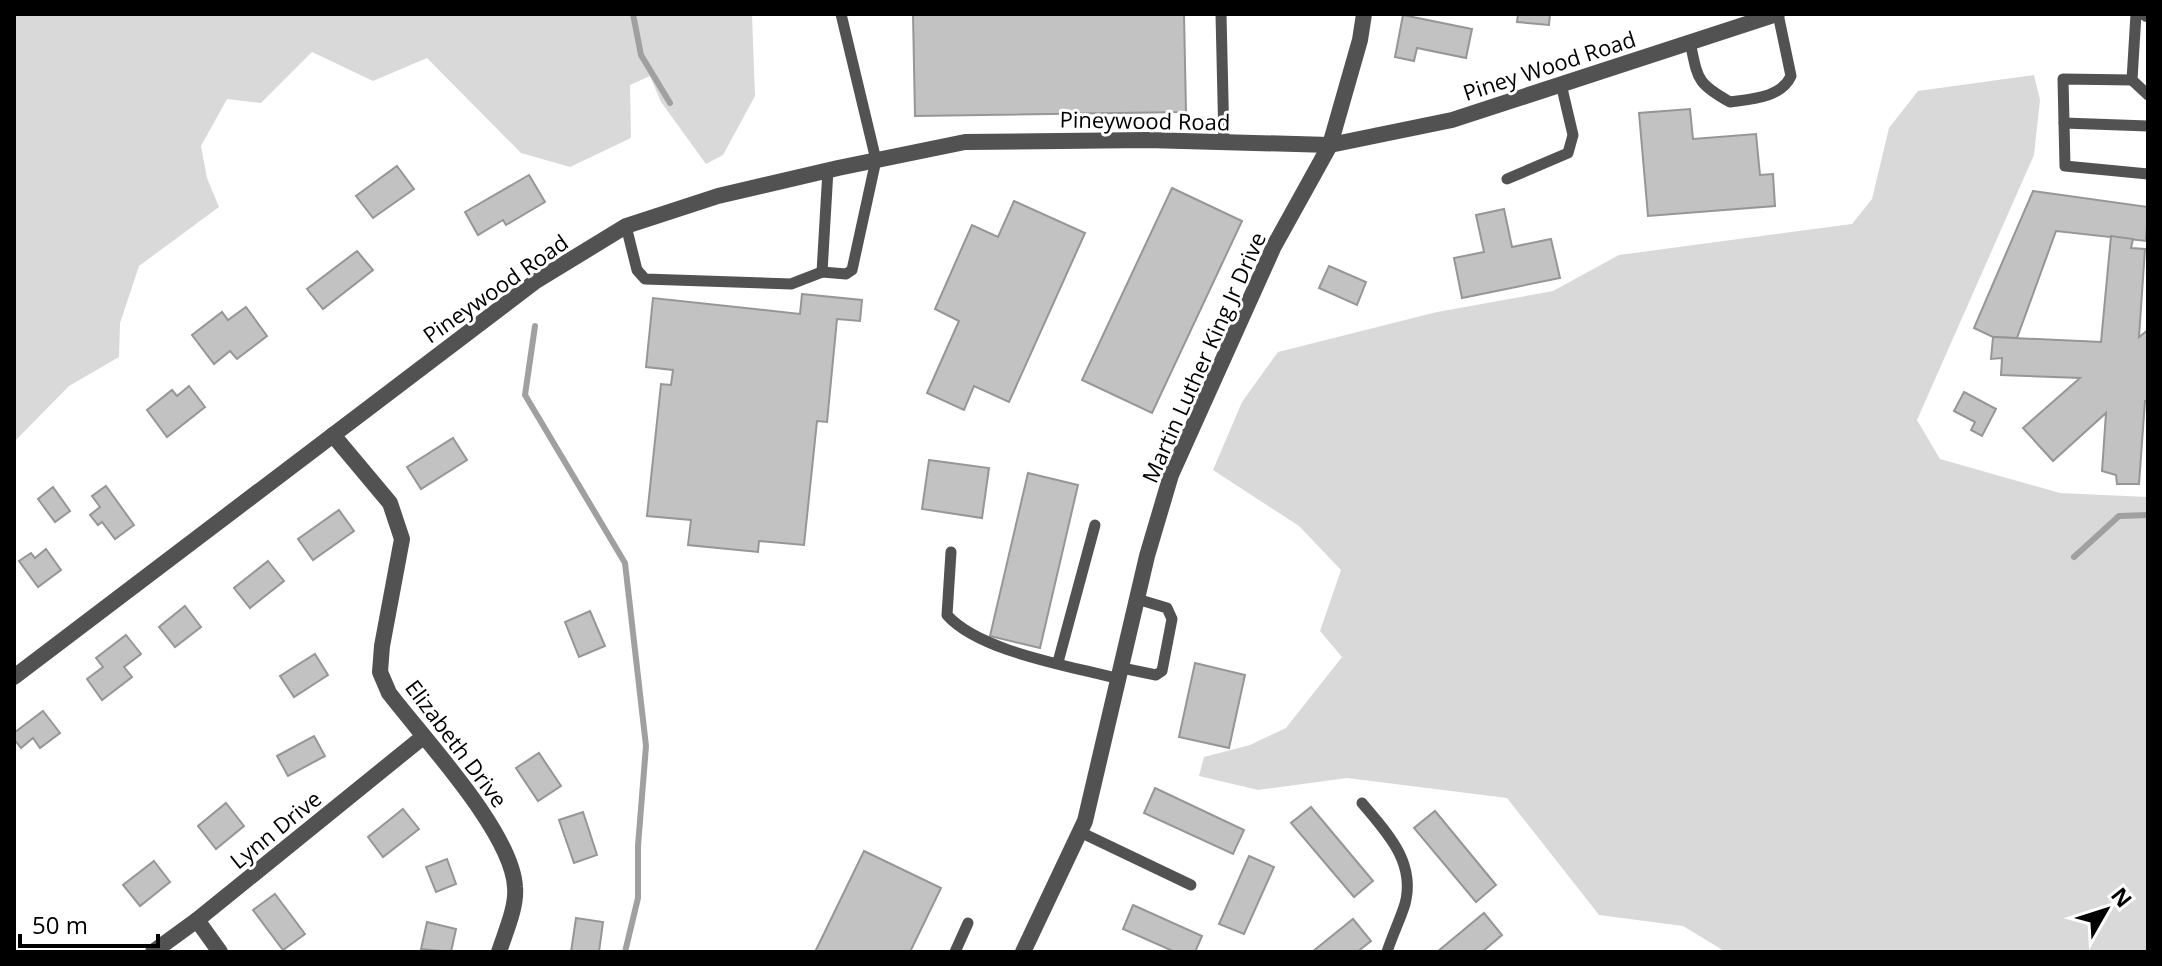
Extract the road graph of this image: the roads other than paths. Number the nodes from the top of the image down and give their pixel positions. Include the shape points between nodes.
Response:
1 (841, 14) edge
2 (1221, 14) edge
3 (1364, 14) edge
4 (1778, 14) edge
5 (2136, 14) edge
6 (1690, 42) junction
7 (2132, 80) junction
8 (1561, 84) junction
9 (2148, 95) edge
10 (2064, 123) junction
11 (2148, 126) edge
12 (1224, 142) junction
13 (1330, 145) junction
14 (876, 160) junction
15 (828, 170) junction
16 (2148, 174) edge
17 (1507, 179) dead end
18 (626, 226) junction
19 (822, 272) junction
20 (333, 435) junction
21 (1095, 525) dead end
22 (951, 552) dead end
23 (1137, 599) junction
24 (1058, 662) junction
25 (1121, 674) junction
26 (14, 677) edge
27 (423, 737) junction
28 (1362, 803) dead end
29 (1080, 832) junction
30 (1191, 885) dead end
31 (197, 920) junction
32 (968, 923) dead end
33 (153, 952) edge
34 (220, 952) edge
35 (499, 952) edge
36 (955, 952) edge
37 (1023, 952) edge
38 (1387, 952) edge

1 - 14 lane
2 - 12 lane
3 - 13 street, Martin Luther King Jr Drive
4 - 6 street, Piney Wood Road
4 - 6 lane via 1791,76 1778,92 1730,102 1698,77
5 - 7 lane
6 - 8 street, Piney Wood Road
7 - 9 lane
7 - 10 lane via 2063,79
8 - 13 street, Piney Wood Road via 1452,120
8 - 17 lane via 1573,135 1568,153
10 - 11 lane
10 - 16 lane via 2065,166
12 - 13 street, Pineywood Road
12 - 14 street, Pineywood Road via 965,142
13 - 23 street, Martin Luther King Jr Drive via 1274,246 1171,475
14 - 15 street, Pineywood Road
14 - 19 lane via 852,270
15 - 18 street, Pineywood Road via 718,196
15 - 19 lane
18 - 19 lane via 637,270 645,279 791,284
18 - 20 street, Pineywood Road via 536,281
20 - 26 street, Pineywood Road
20 - 27 street, Elizabeth Drive via 390,503 402,539 380,672 389,693
21 - 24 lane
22 - 24 lane via 947,615 958,627 1000,647
23 - 25 street, Martin Luther King Jr Drive
23 - 25 lane via 1167,608 1172,619 1162,671
24 - 25 lane
25 - 29 street, Martin Luther King Jr Drive
27 - 31 street, Lynn Drive
27 - 35 street, Elizabeth Drive via 490,821 509,859 516,888
28 - 38 lane via 1397,844 1409,882
29 - 30 lane
29 - 37 street, Martin Luther King Jr Drive
31 - 33 street, Lynn Drive
31 - 34 street
32 - 36 lane

